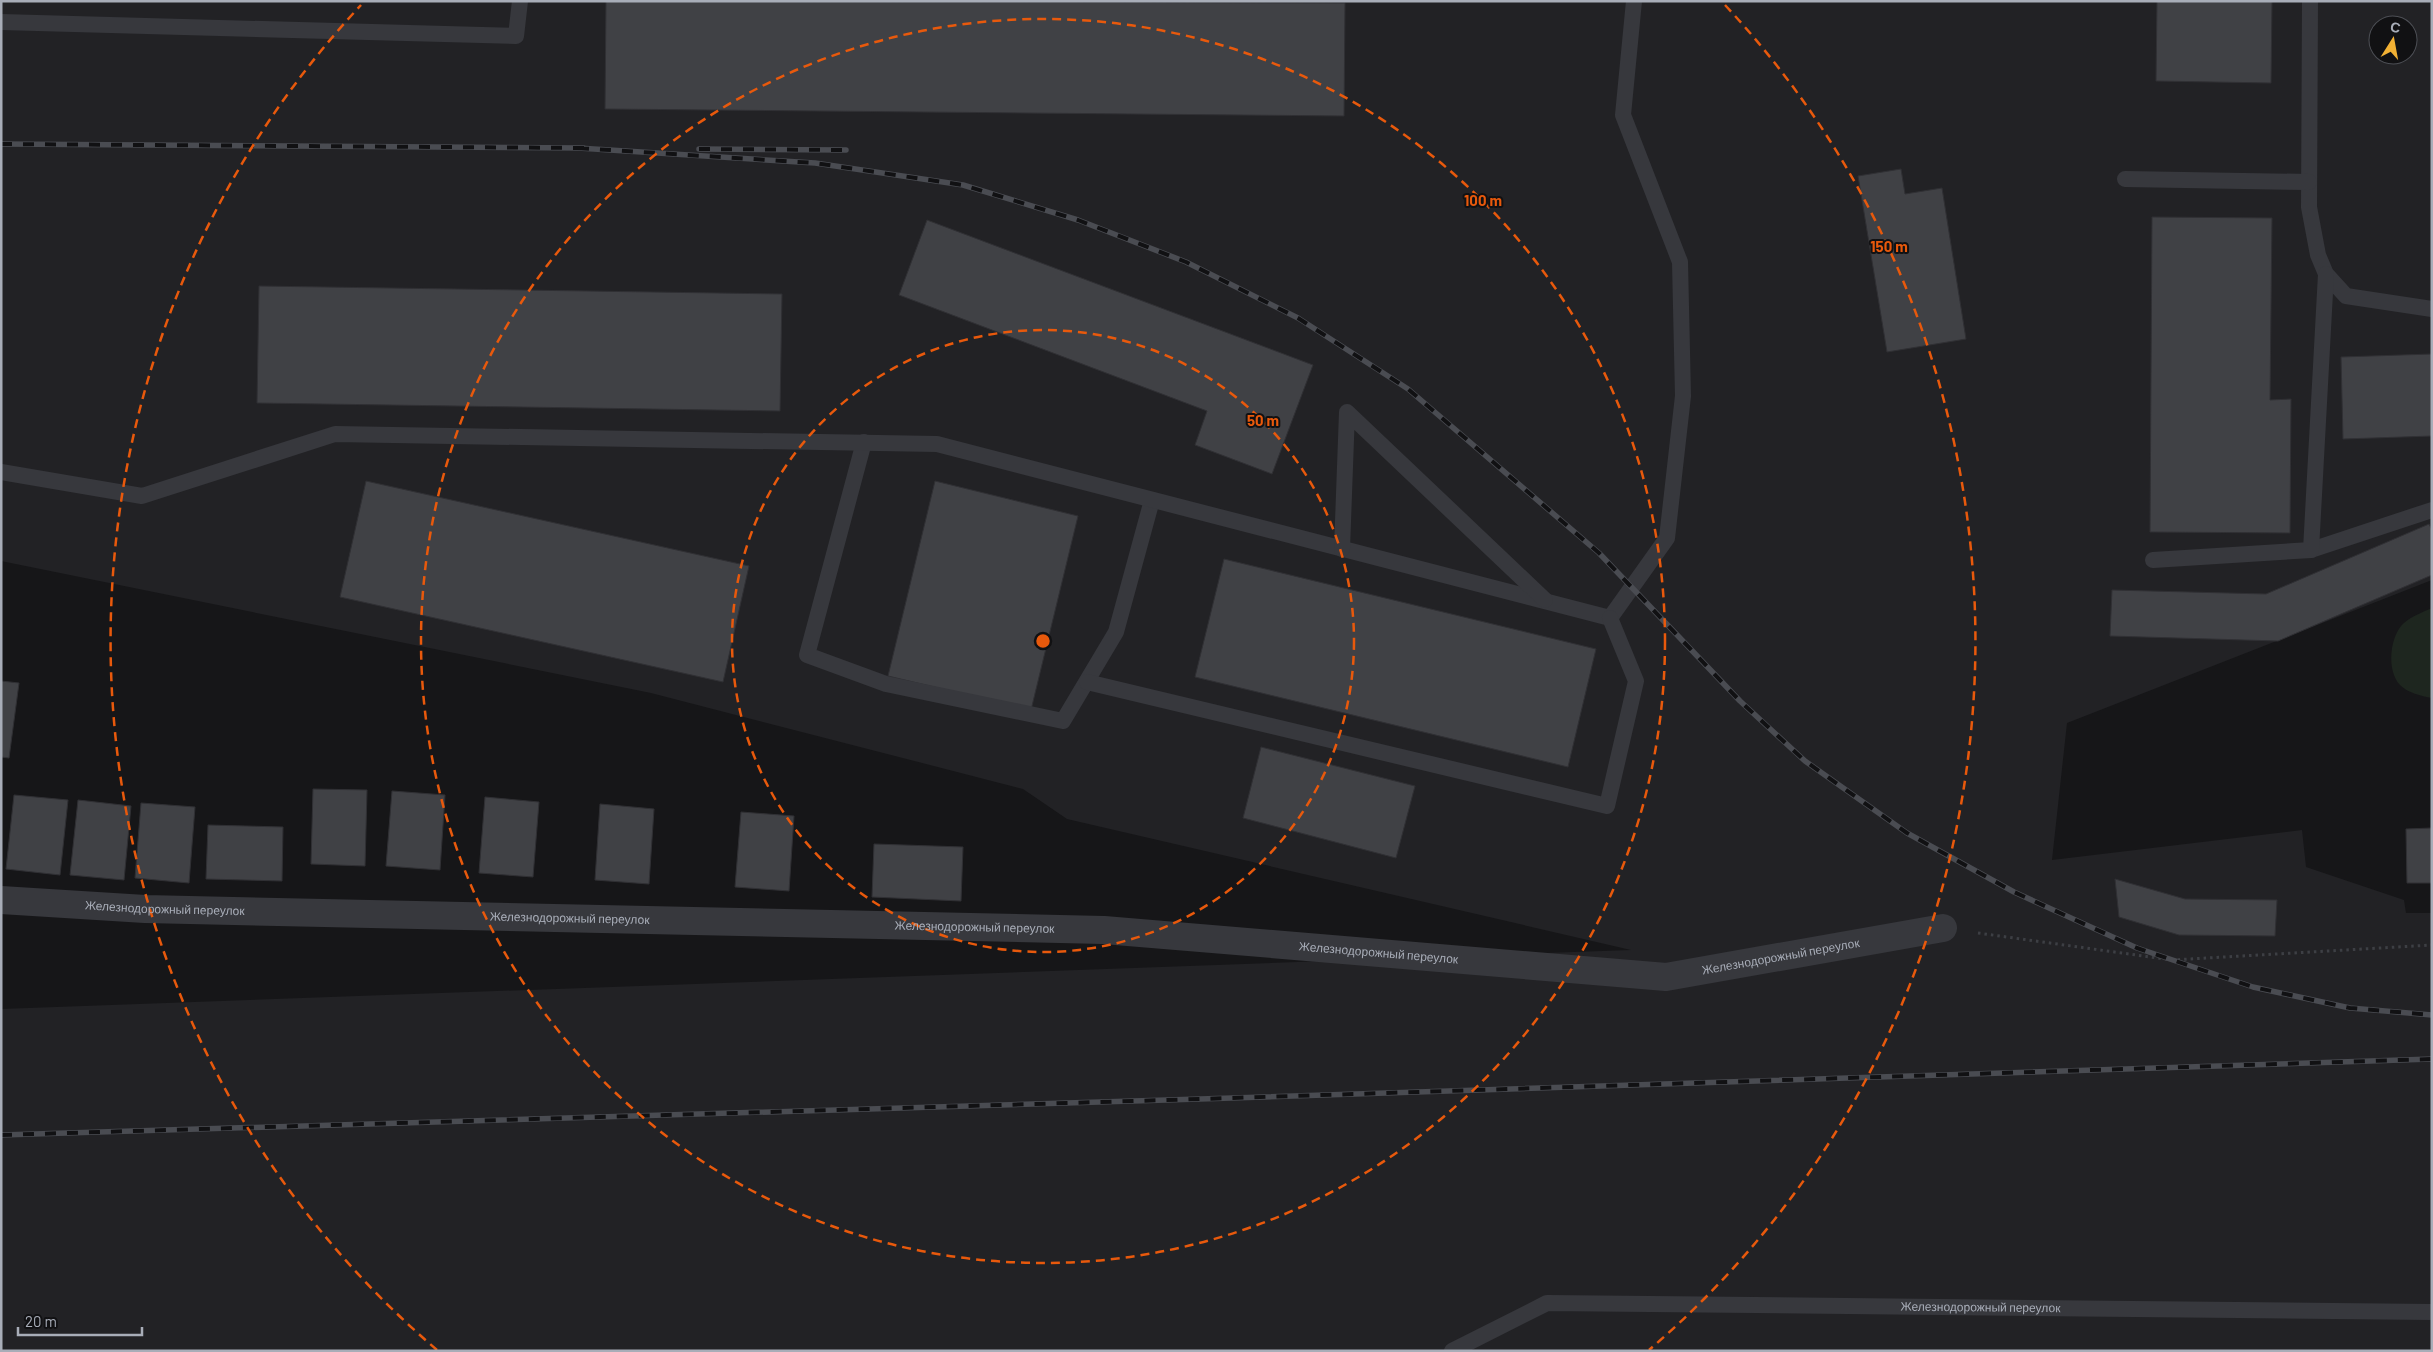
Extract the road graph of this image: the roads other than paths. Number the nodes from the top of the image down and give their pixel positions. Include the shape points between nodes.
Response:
1 (520, 1) edge
2 (1634, 1) edge
3 (2310, 1) edge
4 (1, 22) edge
5 (2125, 179) dead end
6 (2309, 182) junction
7 (2326, 274) junction
8 (2432, 309) edge
9 (864, 442) junction
10 (1, 472) edge
11 (1152, 500) junction
12 (2432, 510) edge
13 (1342, 549) junction
14 (2311, 550) junction
15 (2153, 560) dead end
16 (1546, 602) junction
17 (1610, 618) junction
18 (1087, 682) junction
19 (1, 900) edge
20 (1942, 928) road end
21 (2432, 1312) edge
22 (1452, 1351) edge

1 - 4 lane via 516,36
2 - 17 lane via 1623,115 1680,262 1684,396 1667,538
3 - 6 lane
5 - 6 lane
6 - 7 lane via 2309,207 2318,255
7 - 8 lane via 2346,296
7 - 14 lane
9 - 10 lane via 335,434 142,496
9 - 11 lane via 937,444
9 - 18 lane via 807,655 886,684 1062,721
11 - 13 lane
11 - 18 lane via 1116,632
12 - 14 lane
13 - 16 lane
13 - 16 lane via 1347,412
14 - 15 lane
16 - 17 lane
17 - 18 lane via 1636,681 1607,806
19 - 20 street, Железнодорожный переулок via 145,909 1104,930 1666,977
21 - 22 lane, Железнодорожный переулок via 1547,1303

